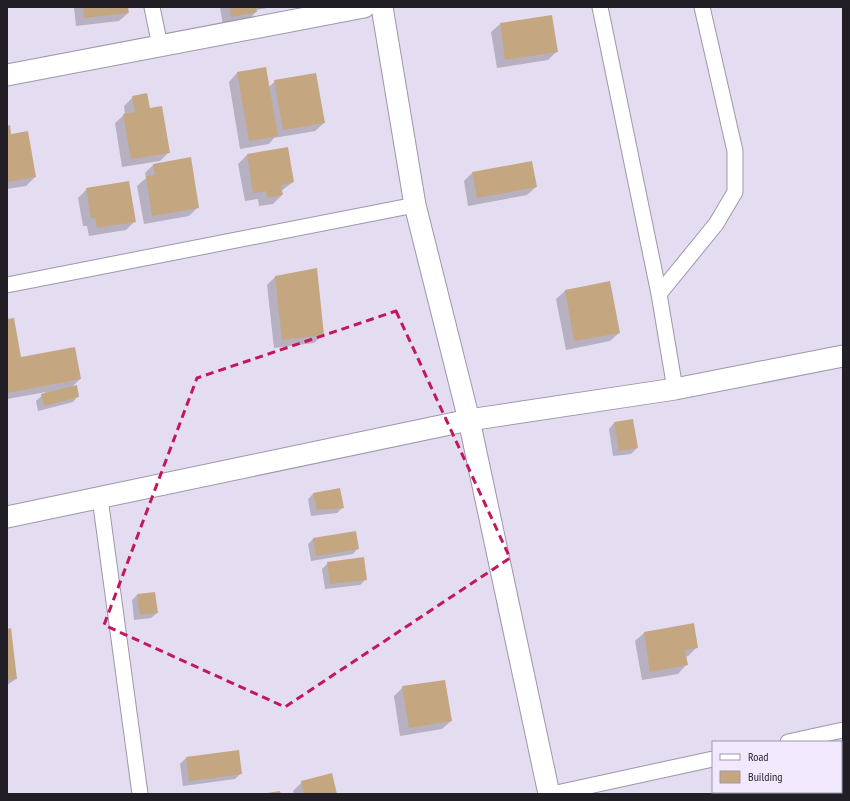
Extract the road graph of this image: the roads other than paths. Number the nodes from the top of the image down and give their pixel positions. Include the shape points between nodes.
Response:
1 (152, 7) edge
2 (364, 7) edge
3 (382, 7) edge
4 (600, 7) edge
5 (702, 7) edge
6 (160, 46) junction
7 (7, 75) edge
8 (414, 205) junction
9 (7, 285) edge
10 (659, 294) junction
11 (843, 356) edge
12 (675, 389) junction
13 (468, 420) junction
14 (100, 498) junction
15 (7, 517) edge
16 (843, 730) edge
17 (793, 741) edge
18 (712, 759) edge
19 (140, 794) edge
20 (549, 794) edge
21 (552, 794) edge

1 - 6 street
2 - 6 street
3 - 8 street
4 - 10 street
5 - 10 street via 735,151 735,192 716,224
6 - 7 street
8 - 9 street
8 - 13 street
10 - 12 street
11 - 12 street
12 - 13 street
13 - 14 street
13 - 20 street
14 - 15 street
14 - 19 street
16 - 17 street
18 - 21 street

